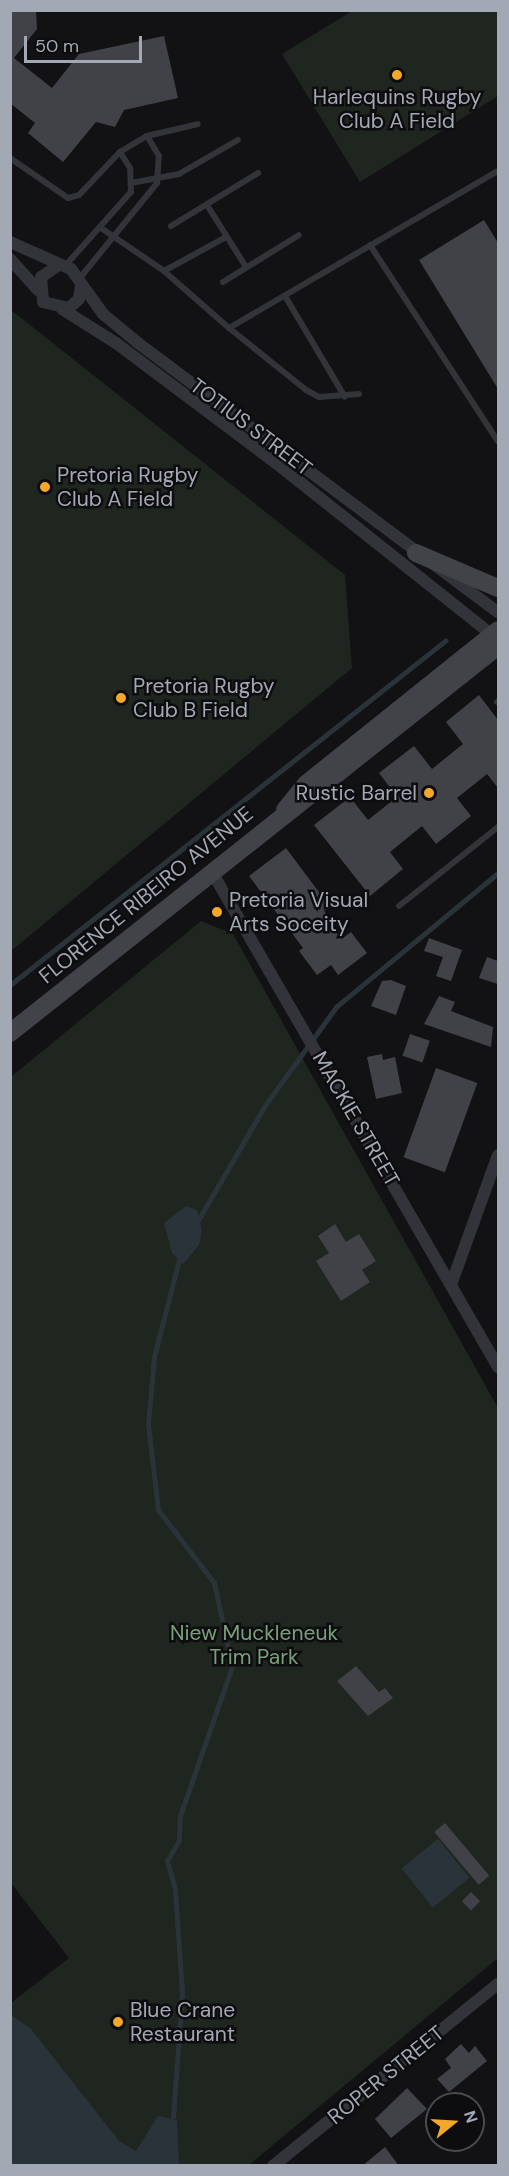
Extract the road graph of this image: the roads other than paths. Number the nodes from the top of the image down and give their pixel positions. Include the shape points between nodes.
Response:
1 (198, 124) dead end
2 (147, 136) junction
3 (237, 140) dead end
4 (120, 152) junction
5 (10, 158) edge
6 (498, 171) edge
7 (258, 173) dead end
8 (131, 183) junction
9 (157, 183) junction
10 (207, 205) junction
11 (171, 226) dead end
12 (101, 228) junction
13 (298, 235) dead end
14 (110, 236) junction
15 (226, 237) junction
16 (10, 242) edge
17 (370, 245) junction
18 (10, 259) edge
19 (61, 266) junction
20 (246, 267) junction
21 (164, 271) junction
22 (80, 282) junction
23 (223, 282) dead end
24 (38, 290) junction
25 (285, 296) junction
26 (62, 309) junction
27 (229, 328) junction
28 (359, 394) dead end
29 (345, 397) junction
30 (498, 441) edge
31 (416, 553) junction
32 (498, 588) edge
33 (498, 612) edge
34 (497, 638) edge
35 (498, 827) edge
36 (212, 872) junction
37 (399, 906) dead end
38 (10, 1034) edge
39 (498, 1155) edge
40 (452, 1282) junction
41 (498, 1367) edge
42 (498, 1984) edge
43 (273, 2166) edge

1 - 2 lane
2 - 4 lane
2 - 9 lane via 160,162
3 - 9 lane
4 - 5 lane via 79,195 68,198
4 - 8 lane via 130,168
6 - 17 lane
7 - 10 lane
8 - 9 lane
8 - 12 lane via 125,202
9 - 14 lane
10 - 11 lane
10 - 15 lane
12 - 14 lane
12 - 19 lane
13 - 20 lane
14 - 21 lane
14 - 22 lane
15 - 20 lane
15 - 21 lane
16 - 19 street, TOTIUS STREET
17 - 25 lane
17 - 30 lane
18 - 24 street
19 - 22 street, TOTIUS STREET
19 - 24 street via 45,271
20 - 23 lane
21 - 27 lane
22 - 26 street via 78,299
22 - 31 street, TOTIUS STREET via 103,314 138,343
24 - 26 street via 43,302
25 - 27 lane
25 - 29 lane
26 - 34 street, TOTIUS STREET via 116,343 276,463
27 - 29 lane via 306,390
28 - 29 lane
31 - 32 main road
31 - 33 street, TOTIUS STREET
34 - 36 main road, FLORENCE RIBEIRO AVENUE via 306,784 283,813
35 - 37 lane
36 - 38 main road, FLORENCE RIBEIRO AVENUE
36 - 40 street, MACKIE STREET
39 - 40 street
40 - 41 street, MACKIE STREET
42 - 43 street, ROPER STREET

